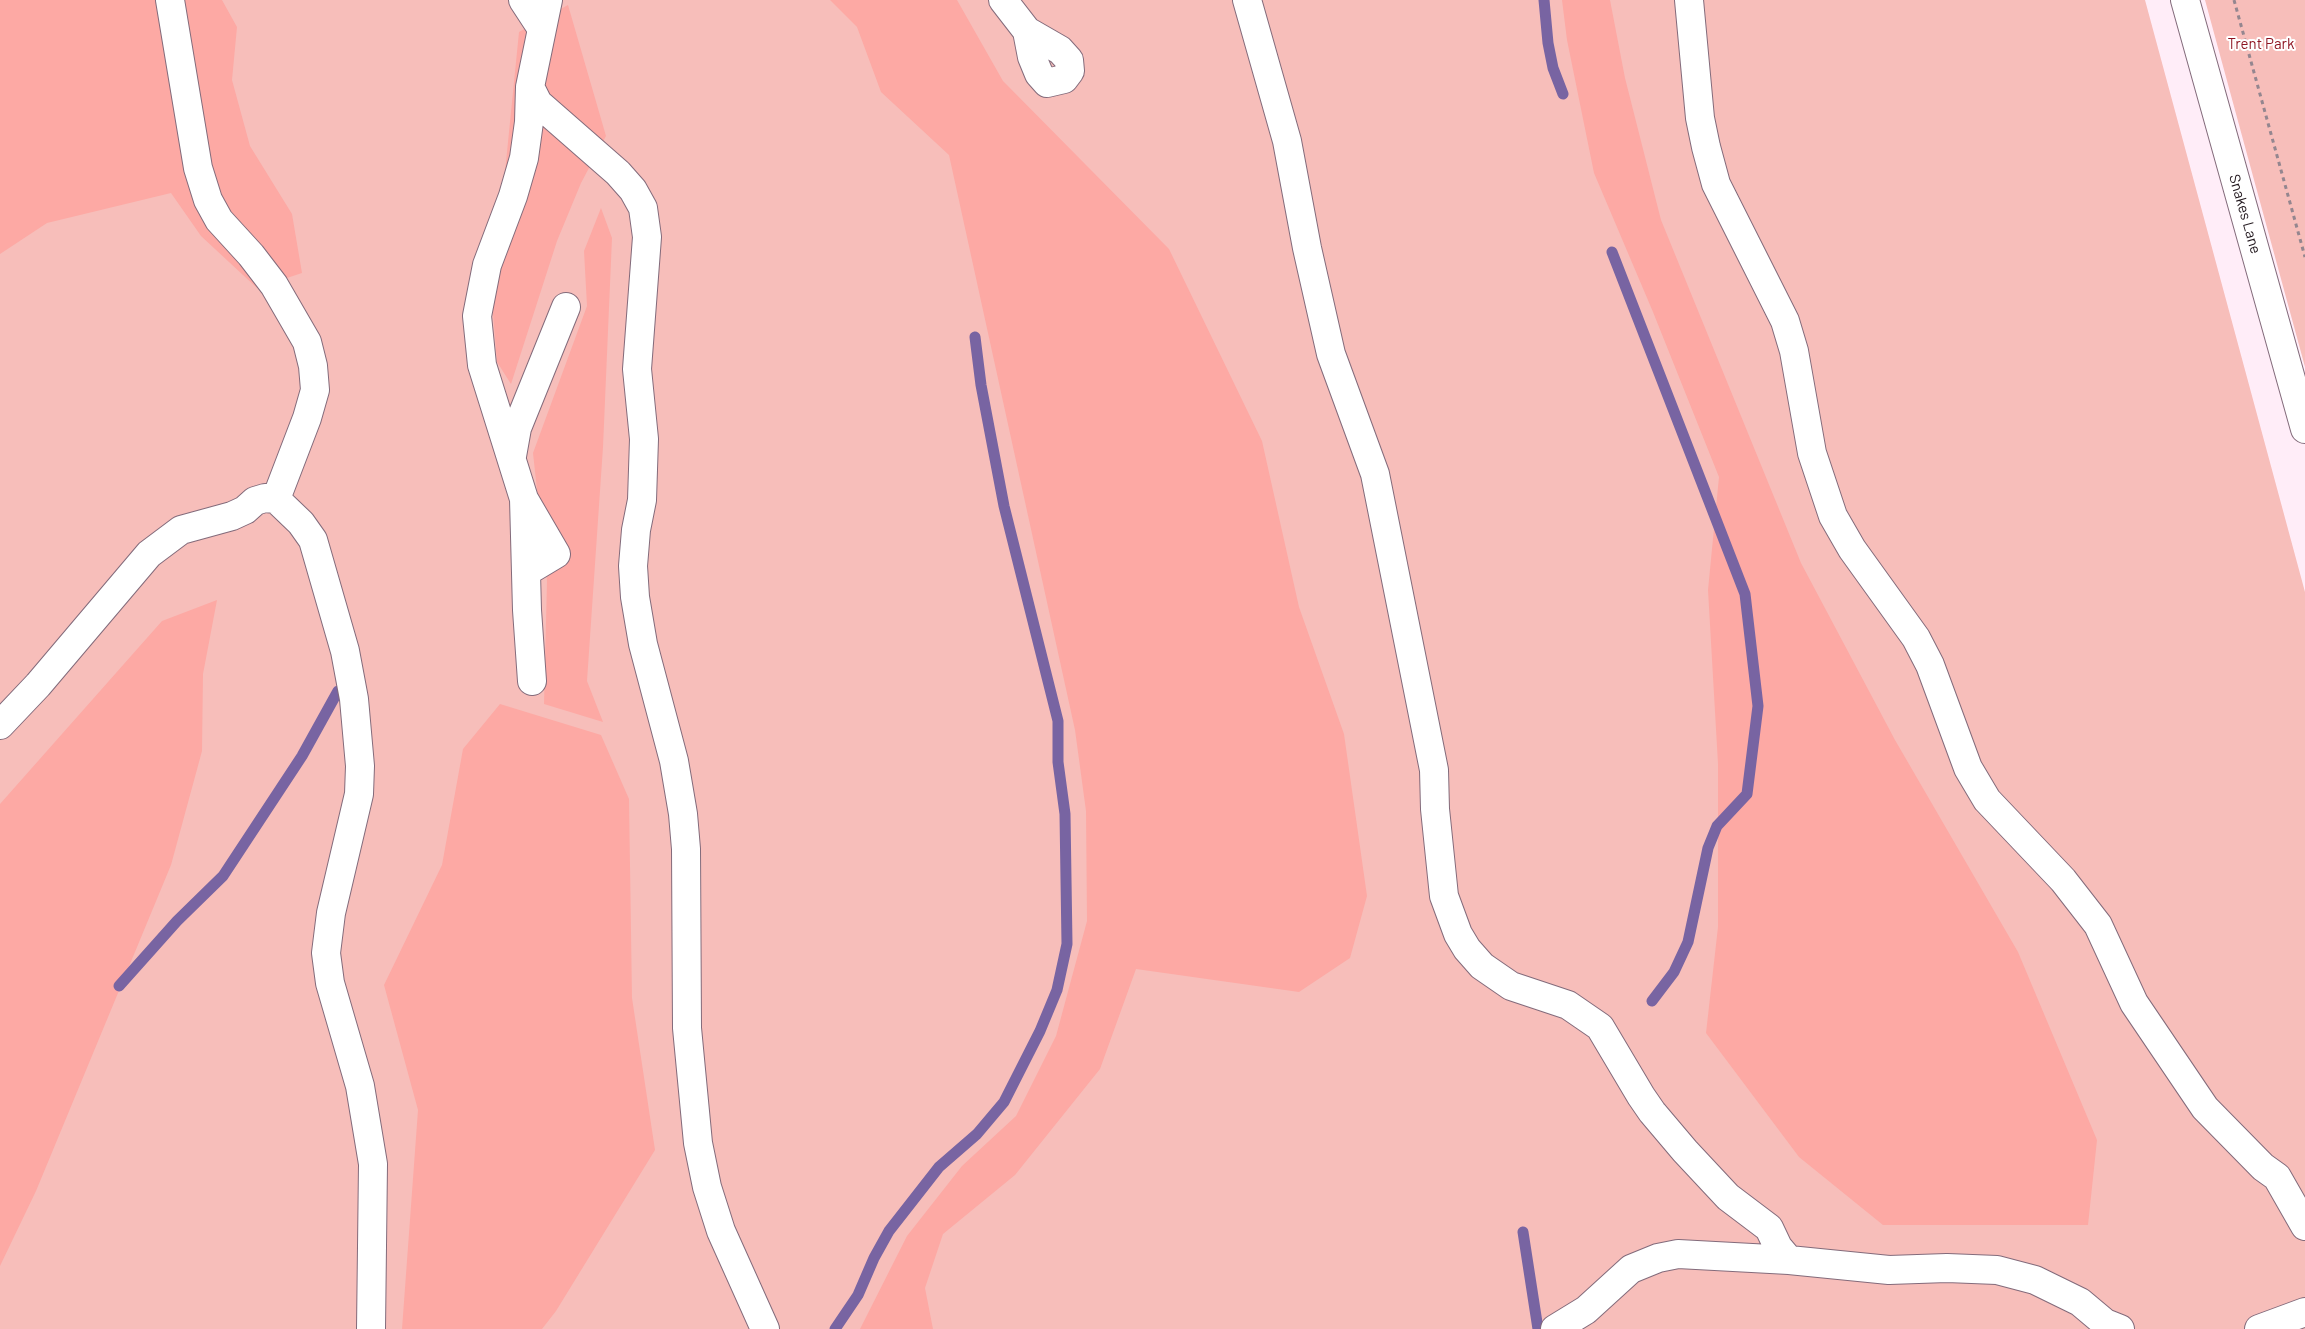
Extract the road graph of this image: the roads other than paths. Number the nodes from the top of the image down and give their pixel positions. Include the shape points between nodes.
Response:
1 (170, 0) edge
2 (523, 0) edge
3 (548, 0) edge
4 (1003, 0) edge
5 (1247, 0) edge
6 (1689, 0) edge
7 (2185, 0) edge
8 (542, 28) junction
9 (1028, 31) dead end
10 (530, 87) junction
11 (566, 307) dead end
12 (2305, 429) edge
13 (511, 458) junction
14 (276, 499) junction
15 (532, 681) dead end
16 (0, 725) edge
17 (2305, 1226) edge
18 (1789, 1260) junction
19 (2305, 1312) edge
20 (370, 1329) edge
21 (765, 1329) edge
22 (1554, 1329) edge
23 (2120, 1329) edge
24 (2259, 1329) edge

1 - 14 street via 198,168 208,200 219,220 274,285 308,342 315,390
2 - 8 street
3 - 8 street
4 - 9 street
5 - 18 street via 1287,141 1306,248 1331,354 1375,474 1434,770 1444,896 1458,934 1467,949 1494,976 1511,986 1568,1005 1600,1027 1652,1112 1728,1197 1769,1228
6 - 17 street via 1700,118 1714,175 1734,222 1785,320 1796,360 1812,453 1833,516 1852,549 1916,638 1930,665 1968,768 1987,800 2062,880 2098,925 2134,1002 2205,1108 2277,1177
7 - 12 street, Snakes Lane
8 - 10 street
10 - 13 street via 524,158 487,265 477,316 482,365
10 - 21 street via 538,103 618,173 643,208 647,237 637,369 644,439 642,500 632,566 635,597 643,644 674,761 683,814 687,1028 698,1143 707,1187 722,1231
11 - 13 street via 517,428
13 - 15 street via 524,499
14 - 16 street via 255,501 232,516 181,530 149,554
14 - 20 street via 313,540 345,651 354,699 359,794 331,913 326,952 330,983 360,1086 373,1164
18 - 22 street via 1678,1254 1658,1258 1631,1269 1586,1310
18 - 23 street via 1889,1270 1997,1270 2035,1280 2080,1302 2105,1323
19 - 24 street

